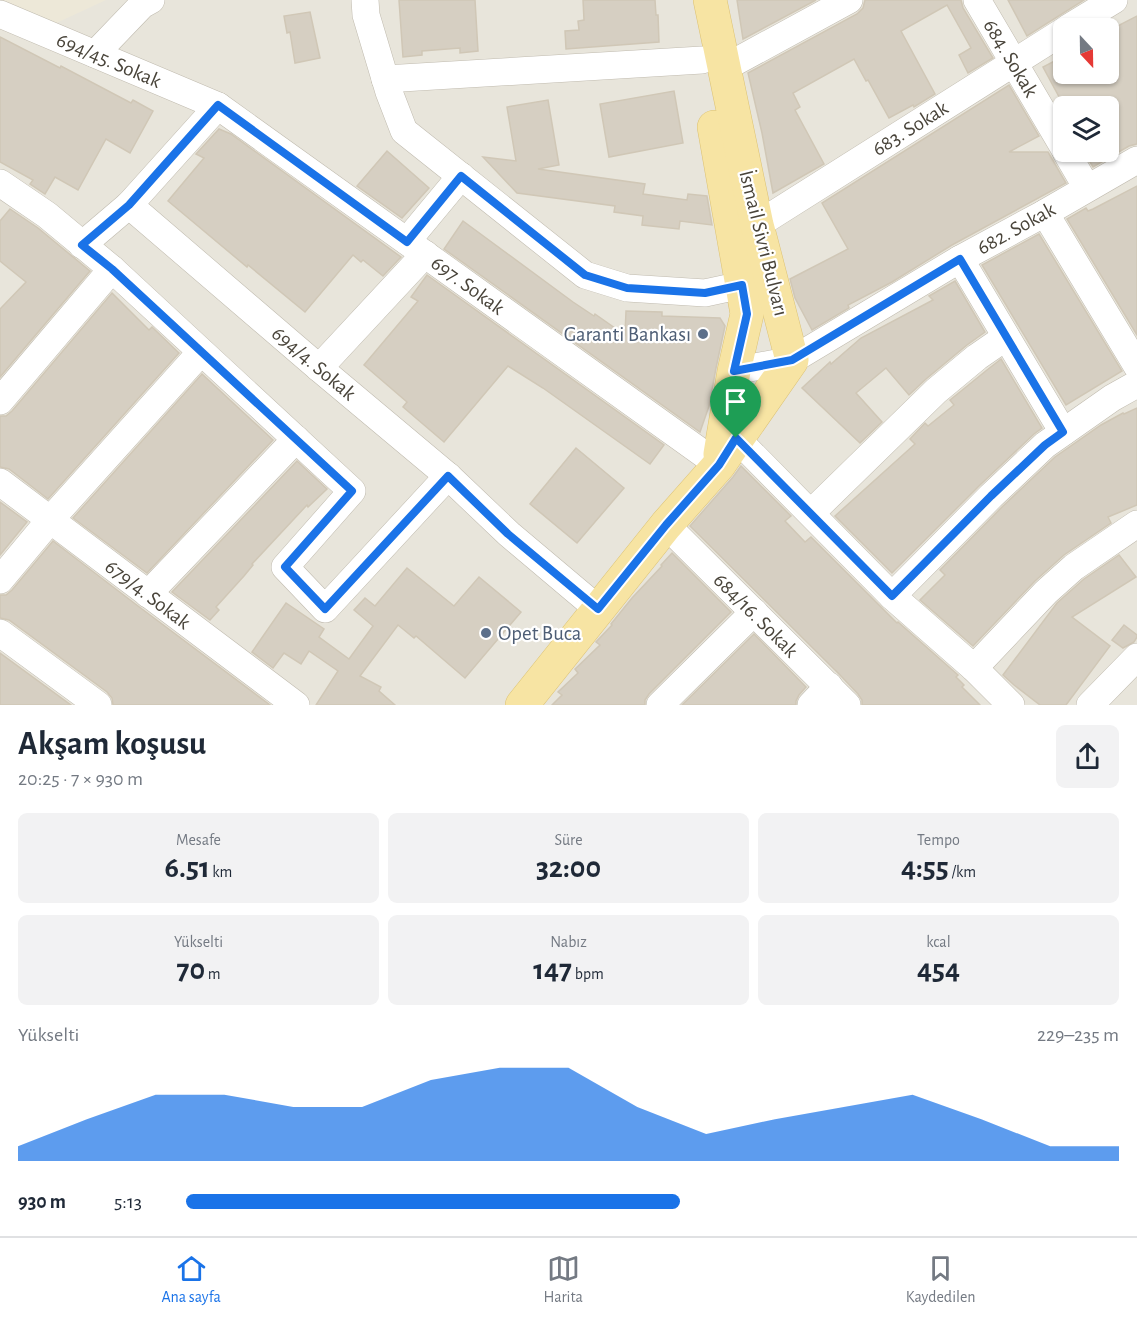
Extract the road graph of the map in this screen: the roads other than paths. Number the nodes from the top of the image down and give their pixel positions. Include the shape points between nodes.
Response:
1 (151, 0) edge
2 (365, 0) edge
3 (690, 0) edge
4 (710, 0) edge
5 (849, 0) edge
6 (976, 0) edge
7 (1114, 0) edge
8 (0, 14) edge
9 (1084, 18) edge
10 (1053, 39) edge
11 (95, 54) junction
12 (1014, 62) junction
13 (713, 64) junction
14 (385, 79) junction
15 (218, 105) junction
16 (1053, 129) edge
17 (1072, 162) edge
18 (1134, 167) edge
19 (461, 176) junction
20 (1, 186) edge
21 (1087, 188) junction
22 (129, 205) junction
23 (1045, 213) junction
24 (757, 225) junction
25 (82, 245) junction
26 (416, 248) junction
27 (960, 259) junction
28 (112, 269) junction
29 (742, 285) junction
30 (1006, 337) junction
31 (201, 352) junction
32 (792, 360) junction
33 (1137, 366) edge
34 (319, 368) junction
35 (734, 371) junction
36 (1137, 384) edge
37 (0, 401) edge
38 (1063, 432) junction
39 (736, 438) junction
40 (296, 439) junction
41 (719, 465) junction
42 (448, 476) junction
43 (0, 482) edge
44 (811, 513) junction
45 (50, 520) junction
46 (666, 525) junction
47 (1135, 530) edge
48 (0, 580) edge
49 (148, 594) junction
50 (892, 596) junction
51 (598, 609) junction
52 (754, 612) junction
53 (0, 633) edge
54 (1137, 657) edge
55 (974, 668) junction
56 (829, 699) edge
57 (1004, 703) edge
58 (98, 705) edge
59 (296, 705) edge
60 (522, 705) edge
61 (660, 705) edge
62 (1090, 705) edge

1 - 11 street
2 - 14 street
3 - 13 main road, İsmail Sivri Bulvarı
4 - 13 main road, İsmail Sivri Bulvarı
5 - 13 street
6 - 12 street, 684. Sokak
7 - 9 street
8 - 11 street, 694/45. Sokak
10 - 12 street, 683. Sokak
11 - 15 street, 694/45. Sokak
12 - 16 street, 684. Sokak
12 - 24 street, 683. Sokak
13 - 14 street
13 - 24 main road, İsmail Sivri Bulvarı
13 - 29 main road, İsmail Sivri Bulvarı
14 - 19 street via 404,131
15 - 22 street
15 - 26 street, 697. Sokak
17 - 21 street
18 - 21 street, 682. Sokak
19 - 26 street
19 - 29 street via 585,275 627,288 705,293
20 - 25 street via 46,215
21 - 23 street, 682. Sokak
22 - 25 street
22 - 34 street, 694/4. Sokak
23 - 27 street, 682. Sokak
23 - 33 street
24 - 32 main road, İsmail Sivri Bulvarı
25 - 28 street
26 - 34 street
26 - 41 street, 697. Sokak
27 - 30 street
27 - 32 street, 682. Sokak
28 - 31 street
28 - 37 street
29 - 35 main road, İsmail Sivri Bulvarı via 747,314
30 - 38 street
30 - 44 street via 936,391
31 - 40 street
31 - 45 street
32 - 35 street, 682. Sokak
32 - 39 main road
34 - 42 street, 694/4. Sokak
35 - 41 main road, İsmail Sivri Bulvarı
36 - 38 street
38 - 50 street via 991,496
39 - 41 main road
39 - 44 street
40 - 42 street via 352,491 285,567 325,609
40 - 49 street
41 - 46 main road
42 - 51 street, 694/4. Sokak via 508,534
43 - 45 street, 679/4. Sokak
44 - 50 street
45 - 48 street
45 - 49 street, 679/4. Sokak
46 - 51 main road
46 - 52 street, 684/16. Sokak
47 - 55 street via 1074,567
49 - 59 street, 679/4. Sokak
50 - 55 street
51 - 60 main road
52 - 56 street, 684/16. Sokak
52 - 61 street
53 - 58 street
54 - 62 street
55 - 57 street

